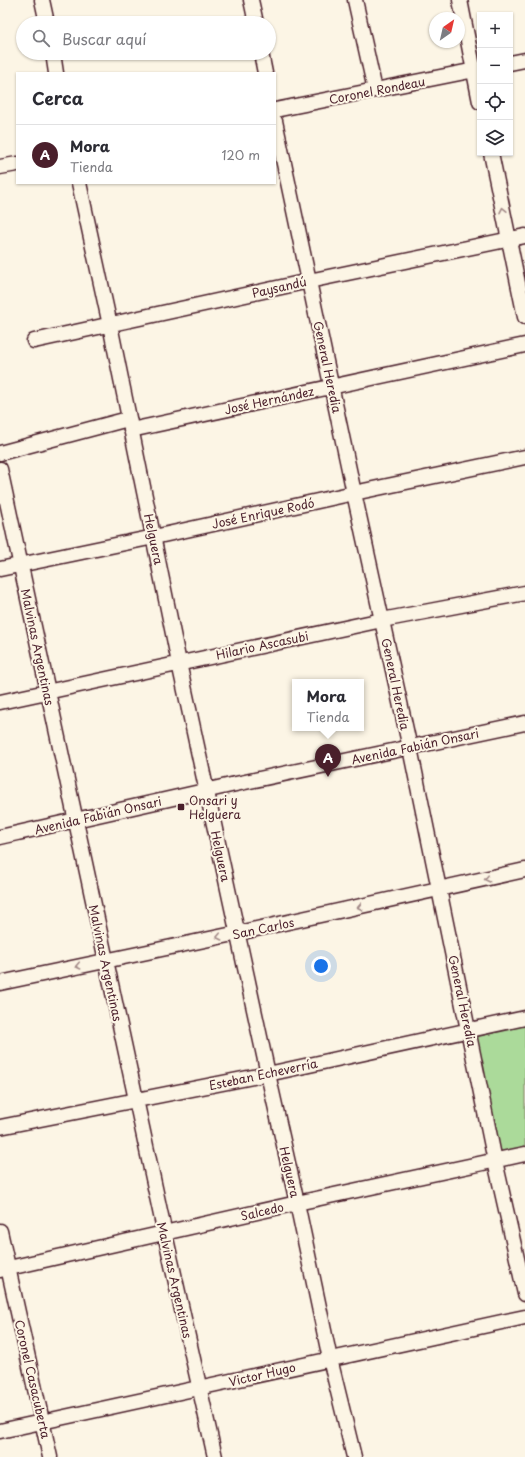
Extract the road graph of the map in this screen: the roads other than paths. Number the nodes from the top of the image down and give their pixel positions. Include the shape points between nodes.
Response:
1 (42, 0) edge
2 (251, 0) edge
3 (355, 0) edge
4 (460, 0) edge
5 (45, 16) edge
6 (254, 16) edge
7 (53, 60) edge
8 (263, 60) edge
9 (525, 60) edge
10 (513, 62) edge
11 (477, 70) edge
12 (56, 72) edge
13 (265, 72) edge
14 (375, 90) junction
15 (276, 110) edge
16 (276, 126) edge
17 (492, 156) edge
18 (16, 164) edge
19 (0, 167) edge
20 (78, 184) edge
21 (525, 236) edge
22 (509, 239) junction
23 (309, 281) junction
24 (525, 317) edge
25 (110, 325) junction
26 (34, 341) dead end
27 (525, 345) edge
28 (332, 387) junction
29 (130, 424) junction
30 (0, 453) edge
31 (525, 457) edge
32 (0, 469) edge
33 (354, 493) junction
34 (154, 537) junction
35 (20, 564) junction
36 (0, 569) edge
37 (525, 593) edge
38 (382, 620) junction
39 (179, 663) junction
40 (48, 692) junction
41 (0, 702) edge
42 (525, 723) edge
43 (410, 748) junction
44 (207, 790) junction
45 (75, 821) junction
46 (0, 837) edge
47 (525, 870) edge
48 (439, 889) junction
49 (238, 933) junction
50 (106, 960) junction
51 (0, 983) edge
52 (525, 1018) edge
53 (469, 1030) junction
54 (268, 1074) junction
55 (136, 1100) junction
56 (0, 1127) edge
57 (525, 1154) edge
58 (495, 1161) junction
59 (297, 1203) junction
60 (0, 1230) edge
61 (165, 1234) junction
62 (4, 1270) edge
63 (525, 1294) edge
64 (525, 1317) edge
65 (330, 1359) junction
66 (200, 1388) junction
67 (43, 1423) junction
68 (0, 1431) edge
69 (50, 1457) edge
70 (215, 1457) edge
71 (354, 1457) edge

1 - 5 street
2 - 6 street
3 - 14 street
4 - 11 street
7 - 12 street
8 - 13 street
9 - 10 street
11 - 14 street, Coronel Rondeau
14 - 15 street, Coronel Rondeau
16 - 23 street, General Heredia
22 -> 17 street
18 - 19 street
20 - 25 street, Helguera
21 - 22 street, Paysandú
22 - 23 street, Paysandú
22 - 24 street
23 - 25 street, Paysandú
23 - 28 street, General Heredia
25 - 26 street, Paysandú
25 - 29 street, Helguera
27 - 28 street, José Hernández
28 - 29 street, José Hernández
28 - 33 street, General Heredia
29 - 30 street
29 - 34 street, Helguera
31 - 33 street, José Enrique Rodó
32 - 35 street, Malvinas Argentinas
33 - 34 street, José Enrique Rodó
33 - 38 street, General Heredia
34 - 35 street, José Enrique Rodó
34 - 39 street, Helguera
35 - 36 street, José Enrique Rodó
35 - 40 street, Malvinas Argentinas
37 - 38 street, Hilario Ascasubi
38 - 39 street, Hilario Ascasubi
38 - 43 street, General Heredia
39 - 40 street, Hilario Ascasubi
39 - 44 street, Helguera
40 - 41 street, Hilario Ascasubi
40 - 45 street, Malvinas Argentinas
42 - 43 street, Avenida Fabián Onsari
43 - 44 street, Avenida Fabián Onsari
43 - 48 street, General Heredia
44 - 45 street, Avenida Fabián Onsari
44 - 49 street, Helguera
45 - 46 street, Avenida Fabián Onsari
45 - 50 street, Malvinas Argentinas
47 -> 48 street, San Carlos
48 -> 49 street, San Carlos
48 - 53 street, General Heredia
49 -> 50 street, San Carlos
49 - 54 street, Helguera
50 -> 51 street, San Carlos
50 - 55 street, Malvinas Argentinas
52 - 53 street, Esteban Echeverría
53 - 54 street, Esteban Echeverría
53 - 58 street, General Heredia
54 - 55 street, Esteban Echeverría
54 - 59 street, Helguera
55 - 56 street, Esteban Echeverría
55 - 61 street, Malvinas Argentinas
57 - 58 street, Salcedo
58 - 59 street, Salcedo
58 - 63 street, General Heredia
59 - 61 street, Salcedo
59 - 65 street, Helguera
60 - 62 street, Coronel Casacuberta
61 - 62 street, Salcedo
61 - 66 street, Malvinas Argentinas
62 - 67 street, Coronel Casacuberta
64 - 65 street, Victor Hugo
65 - 66 street, Victor Hugo
65 - 71 street, Helguera
66 - 67 street, Victor Hugo
66 - 70 street, Malvinas Argentinas
67 - 68 street, Victor Hugo
67 - 69 street, Coronel Casacuberta

